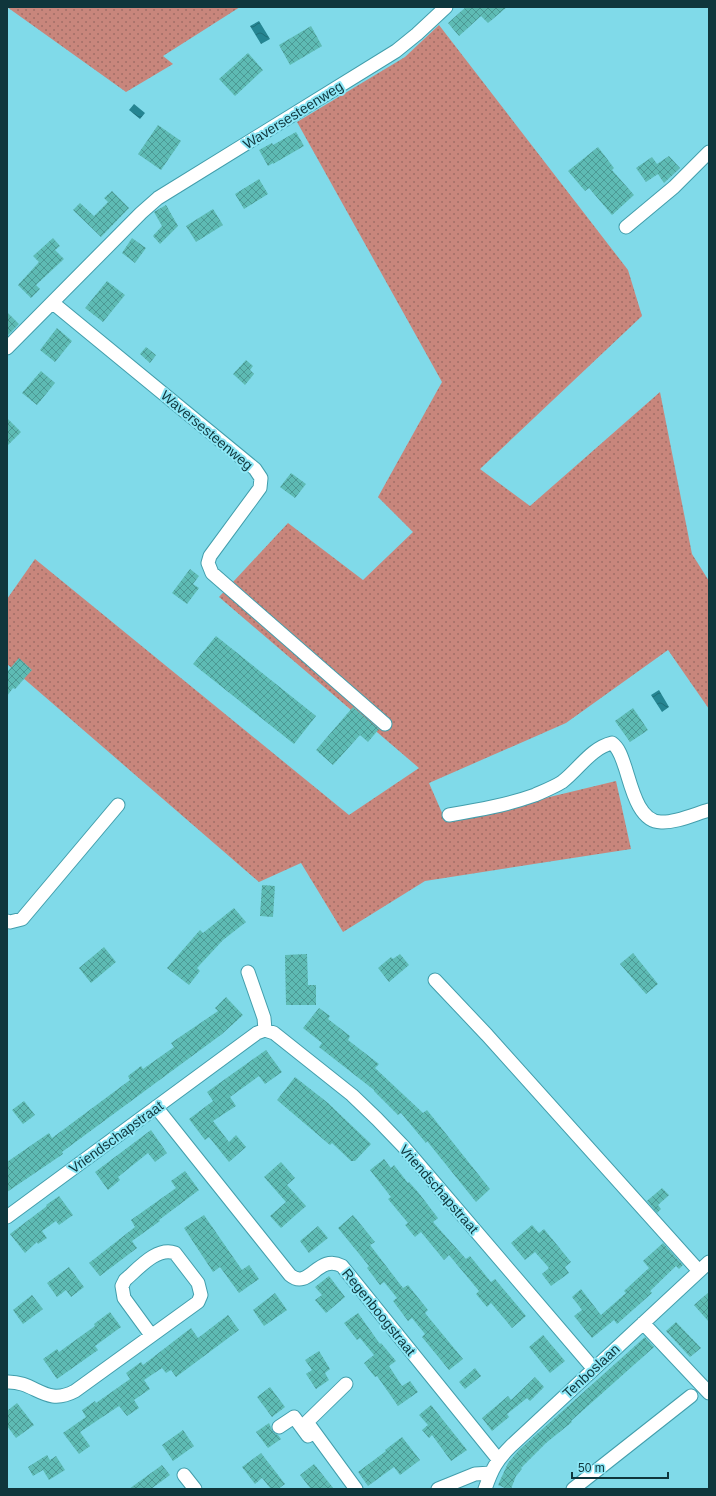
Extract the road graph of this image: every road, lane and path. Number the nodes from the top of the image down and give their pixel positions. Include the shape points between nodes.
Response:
1 (446, 7) edge
2 (709, 152) edge
3 (626, 227) dead end
4 (52, 303) junction
5 (7, 348) edge
6 (385, 724) dead end
7 (118, 805) dead end
8 (709, 810) edge
9 (449, 815) dead end
10 (7, 921) edge
11 (248, 972) dead end
12 (435, 980) dead end
13 (265, 1030) junction
14 (156, 1107) junction
15 (7, 1217) edge
16 (704, 1266) edge
17 (642, 1323) junction
18 (152, 1335) junction
19 (593, 1368) junction
20 (7, 1382) edge
21 (346, 1384) dead end
22 (709, 1393) edge
23 (692, 1396) dead end
24 (279, 1427) dead end
25 (498, 1459) junction
26 (184, 1475) dead end
27 (489, 1484) edge
28 (195, 1489) edge
29 (346, 1489) edge
30 (356, 1489) edge
31 (438, 1489) edge
32 (574, 1489) edge

1 - 4 street, Waversesteenweg via 396,51 158,198 140,212
2 - 3 street via 674,187
4 - 5 street, Waversesteenweg
4 - 6 street, Waversesteenweg via 255,468 261,478 260,488 210,556 208,563 212,573
7 - 10 street via 22,919
8 - 9 street via 668,822 653,821 639,807 620,752 612,743 604,745 562,782 546,790 491,808
11 - 13 street via 264,1018
12 - 16 street
13 - 14 street, Vriendschapstraat via 257,1033
13 - 19 street, Vriendschapstraat via 274,1033 377,1119
14 - 15 street, Vriendschapstraat
14 - 25 street, Regenboogstraat via 290,1275 301,1280 324,1264 336,1262 342,1266
16 - 17 street, Tenboslaan
17 - 19 street, Tenboslaan
17 - 22 street
18 - 18 street via 198,1302 201,1295 198,1283 175,1253 170,1251 158,1253 125,1280 122,1286 124,1298
18 - 20 street via 66,1396 58,1398 18,1381
19 - 25 street, Tenboslaan
21 - 30 street via 307,1422
23 - 32 street
24 - 29 street via 294,1417
25 - 27 street, Tenboslaan
26 - 28 street
27 - 31 street via 475,1474

